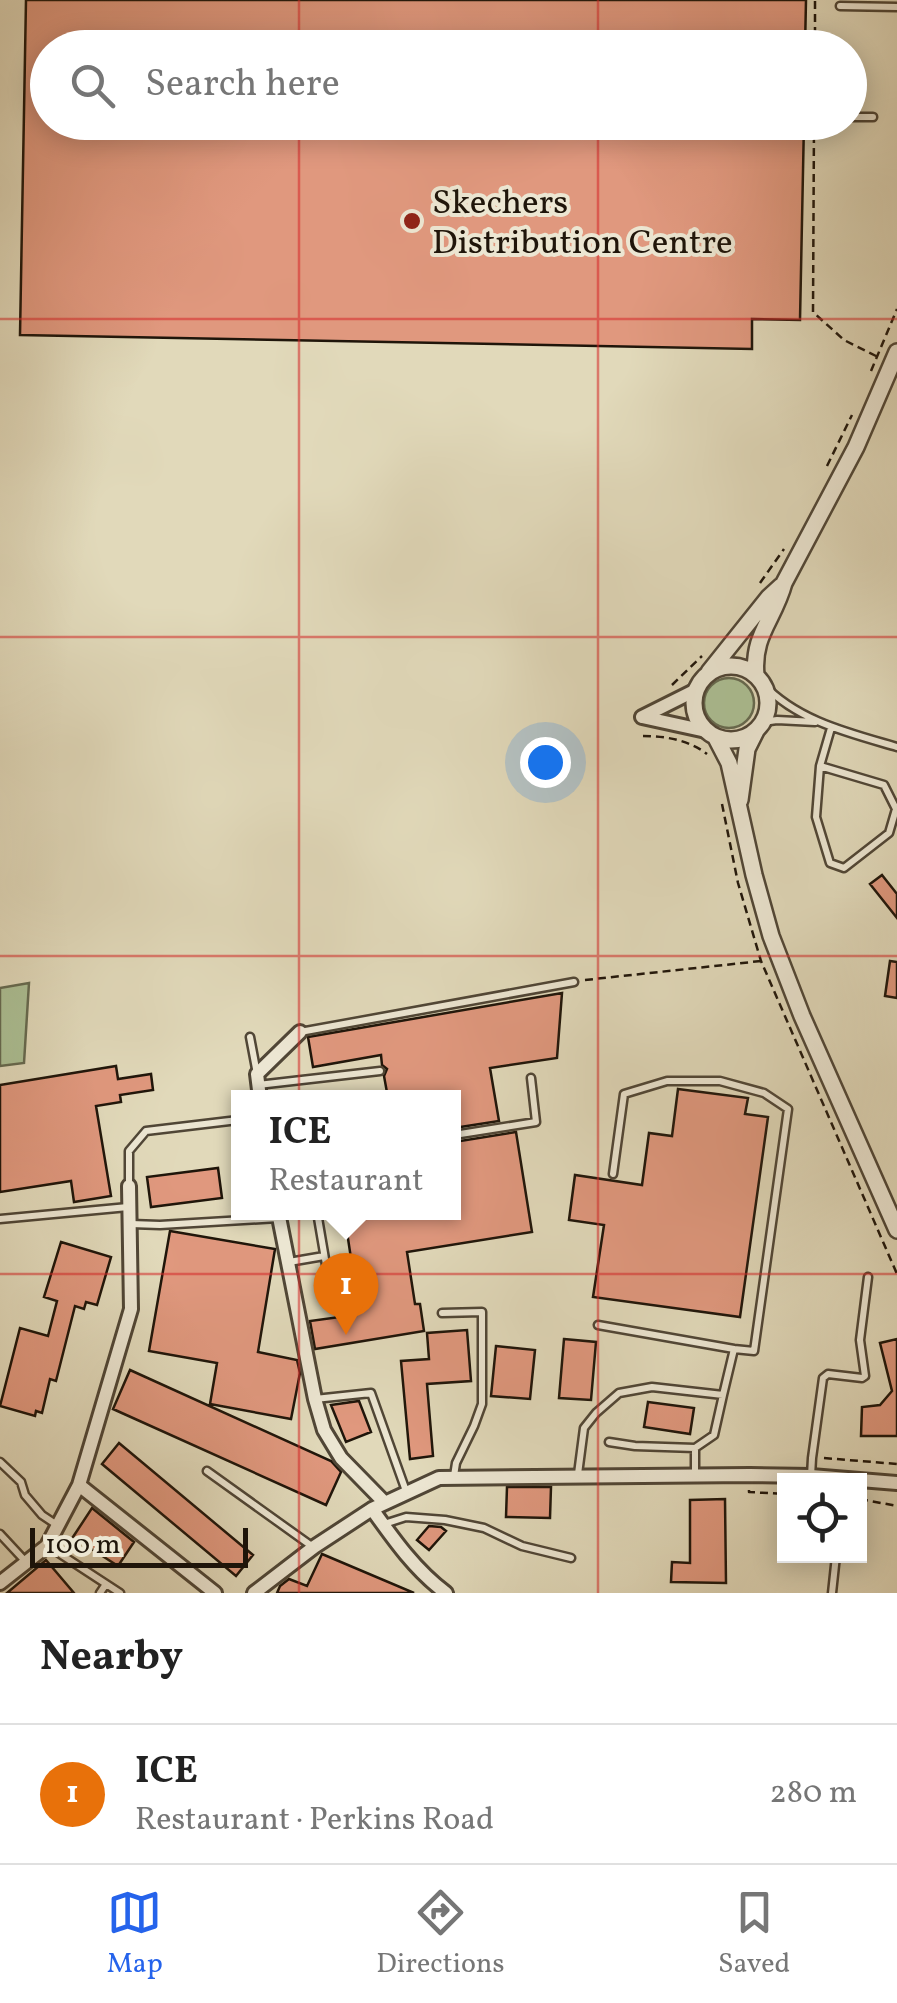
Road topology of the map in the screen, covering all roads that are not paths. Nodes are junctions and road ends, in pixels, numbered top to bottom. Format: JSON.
{"nodes":[{"id":1,"x":840,"y":6,"type":"dead end"},
{"id":2,"x":897,"y":7,"type":"edge"},
{"id":3,"x":867,"y":117,"type":"edge"},
{"id":4,"x":873,"y":117,"type":"dead end"},
{"id":5,"x":897,"y":352,"type":"edge"},
{"id":6,"x":784,"y":584,"type":"junction"},
{"id":7,"x":706,"y":676,"type":"junction"},
{"id":8,"x":759,"y":679,"type":"junction"},
{"id":9,"x":696,"y":690,"type":"junction"},
{"id":10,"x":816,"y":722,"type":"junction"},
{"id":11,"x":759,"y":727,"type":"junction"},
{"id":12,"x":831,"y":728,"type":"junction"},
{"id":13,"x":711,"y":734,"type":"junction"},
{"id":14,"x":897,"y":747,"type":"edge"},
{"id":15,"x":820,"y":766,"type":"junction"},
{"id":16,"x":740,"y":804,"type":"junction"},
{"id":17,"x":574,"y":982,"type":"road end"},
{"id":18,"x":300,"y":1032,"type":"joint"},
{"id":19,"x":250,"y":1037,"type":"dead end"},
{"id":20,"x":380,"y":1071,"type":"dead end"},
{"id":21,"x":531,"y":1078,"type":"dead end"},
{"id":22,"x":258,"y":1086,"type":"edge"},
{"id":23,"x":231,"y":1121,"type":"edge"},
{"id":24,"x":461,"y":1134,"type":"edge"},
{"id":25,"x":613,"y":1174,"type":"dead end"},
{"id":26,"x":129,"y":1186,"type":"joint"},
{"id":27,"x":130,"y":1207,"type":"junction"},
{"id":28,"x":0,"y":1219,"type":"edge"},
{"id":29,"x":231,"y":1219,"type":"edge"},
{"id":30,"x":280,"y":1220,"type":"edge"},
{"id":31,"x":318,"y":1220,"type":"edge"},
{"id":32,"x":130,"y":1224,"type":"junction"},
{"id":33,"x":897,"y":1230,"type":"edge"},
{"id":34,"x":324,"y":1256,"type":"junction"},
{"id":35,"x":288,"y":1262,"type":"junction"},
{"id":36,"x":868,"y":1277,"type":"dead end"},
{"id":37,"x":332,"y":1300,"type":"dead end"},
{"id":38,"x":442,"y":1314,"type":"dead end"},
{"id":39,"x":598,"y":1325,"type":"dead end"},
{"id":40,"x":734,"y":1349,"type":"junction"},
{"id":41,"x":723,"y":1395,"type":"junction"},
{"id":42,"x":315,"y":1399,"type":"junction"},
{"id":43,"x":609,"y":1442,"type":"dead end"},
{"id":44,"x":696,"y":1448,"type":"junction"},
{"id":45,"x":0,"y":1462,"type":"edge"},
{"id":46,"x":207,"y":1472,"type":"dead end"},
{"id":47,"x":811,"y":1473,"type":"edge"},
{"id":48,"x":578,"y":1476,"type":"junction"},
{"id":49,"x":777,"y":1476,"type":"edge"},
{"id":50,"x":453,"y":1477,"type":"junction"},
{"id":51,"x":695,"y":1477,"type":"junction"},
{"id":52,"x":867,"y":1482,"type":"edge"},
{"id":53,"x":896,"y":1484,"type":"edge"},
{"id":54,"x":80,"y":1485,"type":"junction"},
{"id":55,"x":406,"y":1492,"type":"junction"},
{"id":56,"x":378,"y":1506,"type":"junction"},
{"id":57,"x":383,"y":1525,"type":"junction"},
{"id":58,"x":58,"y":1526,"type":"junction"},
{"id":59,"x":0,"y":1534,"type":"edge"},
{"id":60,"x":47,"y":1546,"type":"junction"},
{"id":61,"x":314,"y":1548,"type":"junction"},
{"id":62,"x":571,"y":1558,"type":"dead end"},
{"id":63,"x":27,"y":1562,"type":"junction"},
{"id":64,"x":835,"y":1563,"type":"edge"},
{"id":65,"x":0,"y":1583,"type":"edge"},
{"id":66,"x":106,"y":1584,"type":"junction"},
{"id":67,"x":100,"y":1593,"type":"edge"},
{"id":68,"x":120,"y":1593,"type":"edge"},
{"id":69,"x":216,"y":1593,"type":"edge"},
{"id":70,"x":254,"y":1593,"type":"edge"},
{"id":71,"x":446,"y":1593,"type":"edge"},
{"id":72,"x":832,"y":1593,"type":"edge"}],
"edges":[{"from":1,"to":2,"type":"lane"},
{"from":3,"to":4,"type":"lane"},
{"from":5,"to":6,"type":"street"},
{"from":6,"to":7,"type":"street"},
{"from":6,"to":8,"type":"street"},
{"from":7,"to":8,"type":"street"},
{"from":7,"to":9,"type":"street"},
{"from":8,"to":10,"type":"lane"},
{"from":8,"to":11,"type":"street"},
{"from":9,"to":13,"type":"street"},
{"from":9,"to":13,"type":"street"},
{"from":10,"to":11,"type":"lane"},
{"from":10,"to":12,"type":"lane"},
{"from":11,"to":13,"type":"street"},
{"from":11,"to":16,"type":"street"},
{"from":12,"to":14,"type":"lane"},
{"from":12,"to":15,"type":"lane"},
{"from":13,"to":16,"type":"street"},
{"from":15,"to":15,"type":"lane"},
{"from":16,"to":33,"type":"street"},
{"from":17,"to":18,"type":"lane"},
{"from":18,"to":22,"type":"street"},
{"from":19,"to":22,"type":"lane"},
{"from":20,"to":22,"type":"lane"},
{"from":21,"to":24,"type":"lane"},
{"from":23,"to":26,"type":"lane"},
{"from":25,"to":40,"type":"lane"},
{"from":26,"to":27,"type":"street"},
{"from":27,"to":28,"type":"lane"},
{"from":27,"to":32,"type":"street"},
{"from":29,"to":32,"type":"lane"},
{"from":30,"to":35,"type":"street"},
{"from":31,"to":34,"type":"lane"},
{"from":32,"to":54,"type":"street"},
{"from":34,"to":35,"type":"lane"},
{"from":34,"to":37,"type":"lane"},
{"from":35,"to":42,"type":"street"},
{"from":36,"to":47,"type":"lane"},
{"from":38,"to":50,"type":"lane"},
{"from":39,"to":40,"type":"lane"},
{"from":40,"to":41,"type":"lane"},
{"from":41,"to":44,"type":"lane"},
{"from":41,"to":48,"type":"lane"},
{"from":42,"to":55,"type":"lane"},
{"from":42,"to":56,"type":"street"},
{"from":43,"to":44,"type":"lane"},
{"from":44,"to":51,"type":"lane"},
{"from":45,"to":58,"type":"lane"},
{"from":46,"to":61,"type":"lane"},
{"from":48,"to":50,"type":"street"},
{"from":48,"to":51,"type":"street"},
{"from":49,"to":51,"type":"street"},
{"from":50,"to":55,"type":"street"},
{"from":52,"to":53,"type":"street"},
{"from":54,"to":58,"type":"street"},
{"from":54,"to":69,"type":"street"},
{"from":55,"to":56,"type":"street"},
{"from":56,"to":57,"type":"street"},
{"from":56,"to":61,"type":"street"},
{"from":57,"to":62,"type":"lane"},
{"from":57,"to":71,"type":"street"},
{"from":58,"to":60,"type":"street"},
{"from":59,"to":63,"type":"lane"},
{"from":60,"to":63,"type":"street"},
{"from":60,"to":66,"type":"lane"},
{"from":61,"to":70,"type":"street"},
{"from":63,"to":65,"type":"street"},
{"from":64,"to":72,"type":"lane"},
{"from":66,"to":67,"type":"lane"},
{"from":66,"to":68,"type":"lane"}]}
